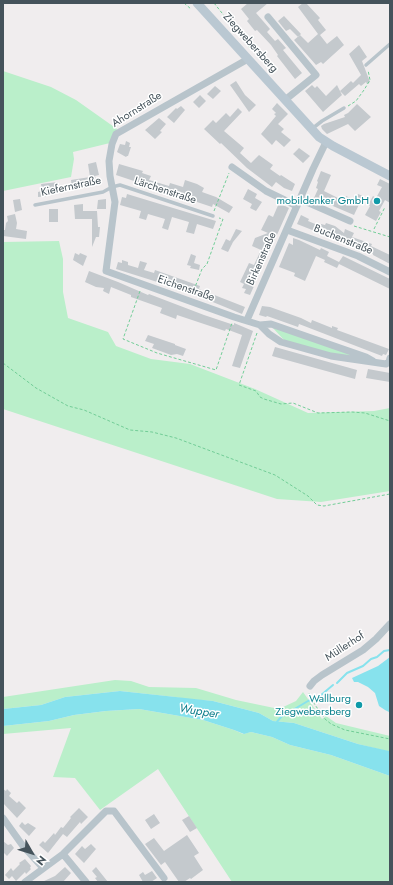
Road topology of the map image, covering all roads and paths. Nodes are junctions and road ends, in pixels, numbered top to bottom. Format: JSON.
{"nodes":[{"id":1,"x":197,"y":3,"type":"edge"},
{"id":2,"x":206,"y":3,"type":"edge"},
{"id":3,"x":214,"y":3,"type":"edge"},
{"id":4,"x":268,"y":17,"type":"dead end"},
{"id":5,"x":220,"y":28,"type":"junction"},
{"id":6,"x":390,"y":44,"type":"edge"},
{"id":7,"x":250,"y":49,"type":"dead end"},
{"id":8,"x":248,"y":59,"type":"junction"},
{"id":9,"x":366,"y":65,"type":"joint"},
{"id":10,"x":285,"y":100,"type":"junction"},
{"id":11,"x":344,"y":108,"type":"joint"},
{"id":12,"x":312,"y":129,"type":"junction"},
{"id":13,"x":326,"y":142,"type":"junction"},
{"id":14,"x":232,"y":167,"type":"joint"},
{"id":15,"x":390,"y":176,"type":"edge"},
{"id":16,"x":112,"y":187,"type":"junction"},
{"id":17,"x":298,"y":203,"type":"junction"},
{"id":18,"x":35,"y":205,"type":"dead end"},
{"id":19,"x":385,"y":208,"type":"dead end"},
{"id":20,"x":213,"y":216,"type":"junction"},
{"id":21,"x":350,"y":221,"type":"joint"},
{"id":22,"x":374,"y":229,"type":"dead end"},
{"id":23,"x":287,"y":230,"type":"junction"},
{"id":24,"x":390,"y":237,"type":"edge"},
{"id":25,"x":106,"y":272,"type":"joint"},
{"id":26,"x":390,"y":272,"type":"edge"},
{"id":27,"x":142,"y":285,"type":"junction"},
{"id":28,"x":190,"y":302,"type":"junction"},
{"id":29,"x":234,"y":317,"type":"junction"},
{"id":30,"x":247,"y":320,"type":"junction"},
{"id":31,"x":260,"y":325,"type":"junction"},
{"id":32,"x":389,"y":360,"type":"edge"},
{"id":33,"x":3,"y":363,"type":"edge"},
{"id":34,"x":378,"y":364,"type":"junction"},
{"id":35,"x":390,"y":421,"type":"edge"},
{"id":36,"x":390,"y":494,"type":"edge"},
{"id":37,"x":390,"y":624,"type":"edge"},
{"id":38,"x":310,"y":686,"type":"dead end"},
{"id":39,"x":310,"y":697,"type":"dead end"},
{"id":40,"x":390,"y":739,"type":"edge"},
{"id":41,"x":3,"y":818,"type":"edge"},
{"id":42,"x":63,"y":854,"type":"junction"},
{"id":43,"x":43,"y":868,"type":"junction"},
{"id":44,"x":164,"y":878,"type":"dead end"},
{"id":45,"x":25,"y":882,"type":"edge"},
{"id":46,"x":86,"y":882,"type":"edge"}],
"edges":[{"from":1,"to":5,"type":"main road","name":"Ziegwebersberg"},
{"from":2,"to":5,"type":"main road"},
{"from":3,"to":7,"type":"path"},
{"from":4,"to":10,"type":"street"},
{"from":5,"to":8,"type":"main road","name":"Ziegwebersberg"},
{"from":6,"to":9,"type":"lane"},
{"from":8,"to":10,"type":"main road","name":"Ziegwebersberg"},
{"from":8,"to":16,"type":"street","name":"Ahornstraße"},
{"from":9,"to":11,"type":"path"},
{"from":10,"to":12,"type":"main road","name":"Ziegwebersberg"},
{"from":11,"to":12,"type":"lane"},
{"from":12,"to":13,"type":"main road","name":"Ziegwebersberg"},
{"from":13,"to":15,"type":"main road","name":"Ziegwebersberg"},
{"from":13,"to":17,"type":"street","name":"Birkenstraße"},
{"from":14,"to":17,"type":"street"},
{"from":14,"to":20,"type":"path"},
{"from":16,"to":18,"type":"lane","name":"Kiefernstraße"},
{"from":16,"to":20,"type":"lane","name":"Lärchenstraße"},
{"from":16,"to":25,"type":"street","name":"Ahornstraße"},
{"from":17,"to":21,"type":"street"},
{"from":17,"to":23,"type":"street","name":"Birkenstraße"},
{"from":19,"to":22,"type":"path"},
{"from":20,"to":28,"type":"path"},
{"from":21,"to":24,"type":"path"},
{"from":23,"to":26,"type":"street","name":"Buchenstraße"},
{"from":23,"to":30,"type":"street","name":"Birkenstraße"},
{"from":25,"to":27,"type":"street","name":"Eichenstraße"},
{"from":27,"to":28,"type":"street","name":"Eichenstraße"},
{"from":27,"to":29,"type":"path"},
{"from":28,"to":29,"type":"street","name":"Eichenstraße"},
{"from":29,"to":30,"type":"street","name":"Eichenstraße"},
{"from":30,"to":31,"type":"street","name":"Eichenstraße"},
{"from":31,"to":34,"type":"street","name":"Eichenstraße"},
{"from":31,"to":34,"type":"street","name":"Eichenstraße"},
{"from":31,"to":35,"type":"path"},
{"from":32,"to":34,"type":"street","name":"Eichenstraße"},
{"from":33,"to":36,"type":"path"},
{"from":37,"to":38,"type":"street","name":"Müllerhof"},
{"from":39,"to":40,"type":"path"},
{"from":41,"to":43,"type":"street"},
{"from":42,"to":43,"type":"street"},
{"from":42,"to":44,"type":"street"},
{"from":42,"to":46,"type":"street"},
{"from":43,"to":45,"type":"street"}]}
